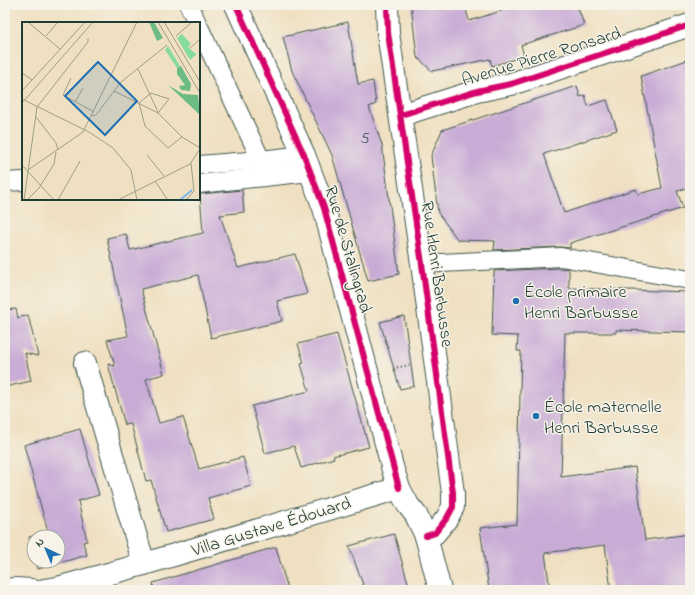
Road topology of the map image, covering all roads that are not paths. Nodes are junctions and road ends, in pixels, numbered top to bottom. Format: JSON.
{"nodes":[{"id":1,"x":189,"y":5,"type":"edge"},
{"id":2,"x":236,"y":5,"type":"edge"},
{"id":3,"x":387,"y":5,"type":"edge"},
{"id":4,"x":197,"y":22,"type":"edge"},
{"id":5,"x":690,"y":24,"type":"edge"},
{"id":6,"x":200,"y":29,"type":"edge"},
{"id":7,"x":401,"y":115,"type":"junction"},
{"id":8,"x":261,"y":160,"type":"junction"},
{"id":9,"x":307,"y":163,"type":"junction"},
{"id":10,"x":200,"y":165,"type":"edge"},
{"id":11,"x":22,"y":181,"type":"edge"},
{"id":12,"x":5,"y":182,"type":"edge"},
{"id":13,"x":200,"y":184,"type":"edge"},
{"id":14,"x":422,"y":264,"type":"junction"},
{"id":15,"x":690,"y":280,"type":"edge"},
{"id":16,"x":85,"y":363,"type":"dead end"},
{"id":17,"x":399,"y":488,"type":"junction"},
{"id":18,"x":426,"y":536,"type":"junction"},
{"id":19,"x":144,"y":564,"type":"junction"},
{"id":20,"x":5,"y":590,"type":"edge"},
{"id":21,"x":32,"y":590,"type":"edge"},
{"id":22,"x":44,"y":590,"type":"edge"},
{"id":23,"x":440,"y":590,"type":"edge"}],
"edges":[{"from":1,"to":4,"type":"lane"},
{"from":2,"to":9,"type":"street","name":"Rue de Stalingrad"},
{"from":3,"to":7,"type":"street","name":"Rue Henri Barbusse"},
{"from":5,"to":7,"type":"street","name":"Avenue Pierre Ronsard"},
{"from":6,"to":8,"type":"lane"},
{"from":7,"to":14,"type":"street","name":"Rue Henri Barbusse"},
{"from":8,"to":9,"type":"lane"},
{"from":8,"to":10,"type":"lane"},
{"from":9,"to":13,"type":"lane"},
{"from":9,"to":17,"type":"street","name":"Rue de Stalingrad"},
{"from":11,"to":12,"type":"lane"},
{"from":14,"to":15,"type":"lane"},
{"from":14,"to":18,"type":"street","name":"Rue Henri Barbusse"},
{"from":16,"to":19,"type":"street"},
{"from":17,"to":18,"type":"street","name":"Rue de Stalingrad"},
{"from":17,"to":19,"type":"street","name":"Villa Gustave Édouard"},
{"from":18,"to":23,"type":"street","name":"Rue de Stalingrad"},
{"from":19,"to":22,"type":"street","name":"Villa Gustave Édouard"},
{"from":20,"to":21,"type":"street"}]}
